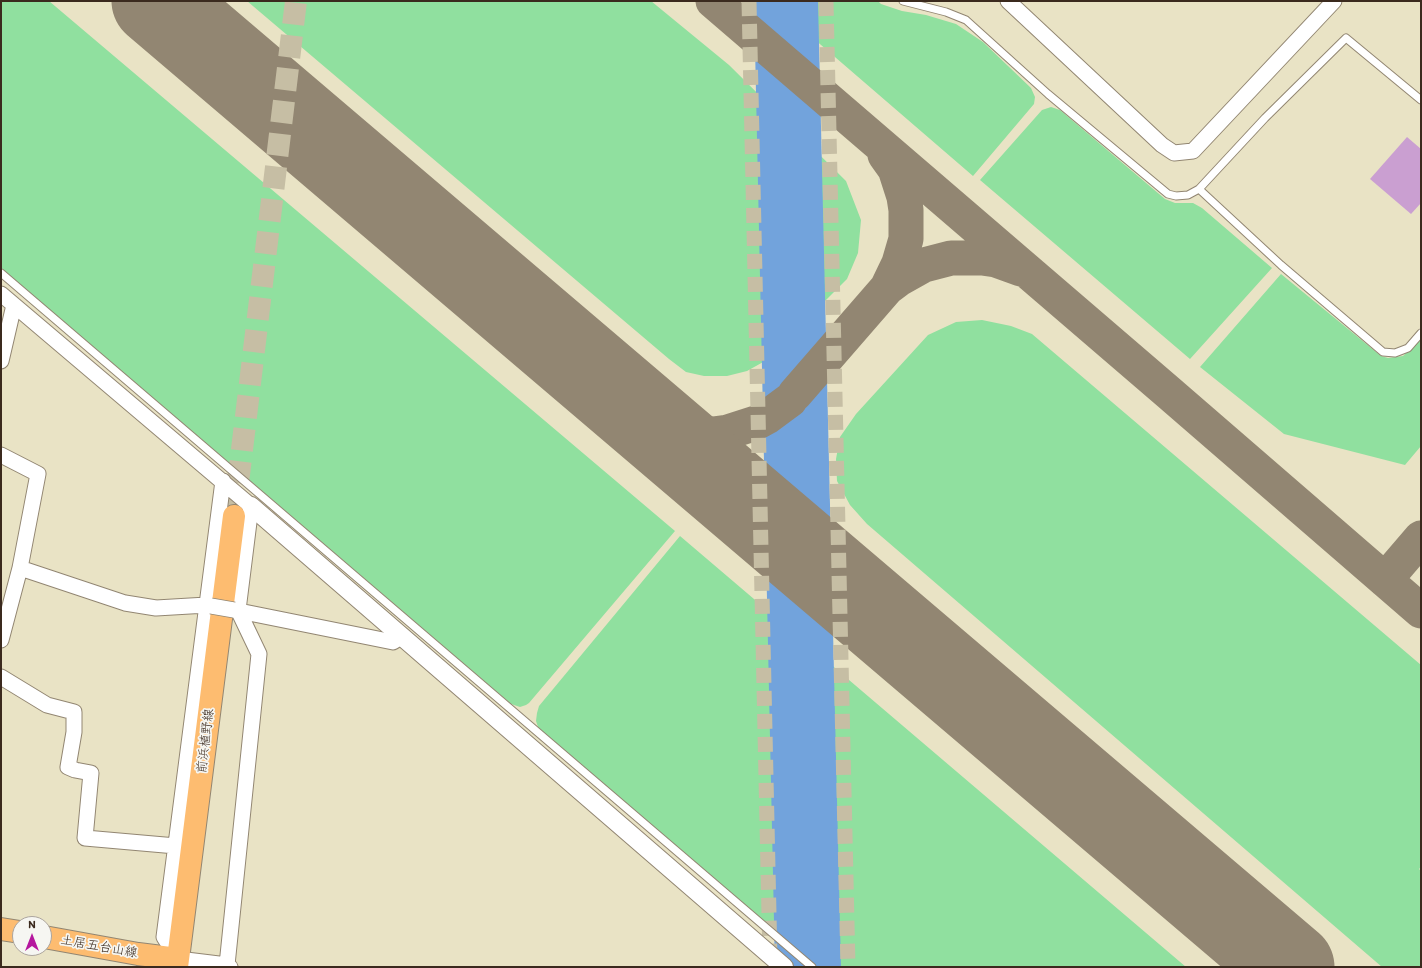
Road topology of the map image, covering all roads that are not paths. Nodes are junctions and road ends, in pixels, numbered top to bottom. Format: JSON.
{"nodes":[{"id":1,"x":903,"y":1,"type":"edge"},
{"id":2,"x":1008,"y":1,"type":"edge"},
{"id":3,"x":1325,"y":4,"type":"edge"},
{"id":4,"x":1421,"y":100,"type":"edge"},
{"id":5,"x":1199,"y":189,"type":"junction"},
{"id":6,"x":1,"y":273,"type":"edge"},
{"id":7,"x":1,"y":294,"type":"edge"},
{"id":8,"x":14,"y":304,"type":"junction"},
{"id":9,"x":1421,"y":333,"type":"edge"},
{"id":10,"x":1,"y":361,"type":"edge"},
{"id":11,"x":1,"y":455,"type":"edge"},
{"id":12,"x":223,"y":481,"type":"junction"},
{"id":13,"x":243,"y":511,"type":"junction"},
{"id":14,"x":20,"y":568,"type":"junction"},
{"id":15,"x":209,"y":605,"type":"junction"},
{"id":16,"x":236,"y":610,"type":"junction"},
{"id":17,"x":401,"y":637,"type":"junction"},
{"id":18,"x":1,"y":640,"type":"edge"},
{"id":19,"x":1,"y":677,"type":"edge"},
{"id":20,"x":176,"y":846,"type":"junction"},
{"id":21,"x":1,"y":929,"type":"edge"},
{"id":22,"x":12,"y":931,"type":"edge"},
{"id":23,"x":52,"y":938,"type":"edge"},
{"id":24,"x":178,"y":963,"type":"edge"},
{"id":25,"x":775,"y":965,"type":"edge"},
{"id":26,"x":228,"y":966,"type":"edge"},
{"id":27,"x":812,"y":967,"type":"edge"}],
"edges":[{"from":1,"to":5,"type":"lane"},
{"from":2,"to":3,"type":"street"},
{"from":4,"to":5,"type":"lane"},
{"from":5,"to":9,"type":"lane"},
{"from":6,"to":27,"type":"lane"},
{"from":7,"to":8,"type":"street"},
{"from":8,"to":10,"type":"street"},
{"from":8,"to":12,"type":"street"},
{"from":11,"to":14,"type":"street"},
{"from":12,"to":13,"type":"street"},
{"from":12,"to":15,"type":"street"},
{"from":13,"to":16,"type":"street"},
{"from":13,"to":17,"type":"street"},
{"from":13,"to":24,"type":"main road","name":"前浜植野線"},
{"from":14,"to":15,"type":"street"},
{"from":14,"to":18,"type":"street"},
{"from":15,"to":16,"type":"street","bridge":true},
{"from":15,"to":20,"type":"street"},
{"from":16,"to":17,"type":"street"},
{"from":16,"to":26,"type":"street"},
{"from":17,"to":25,"type":"street"},
{"from":19,"to":20,"type":"street"},
{"from":20,"to":24,"type":"street"},
{"from":21,"to":22,"type":"main road"},
{"from":23,"to":24,"type":"main road","name":"土居五台山線"},
{"from":24,"to":26,"type":"street"}]}
